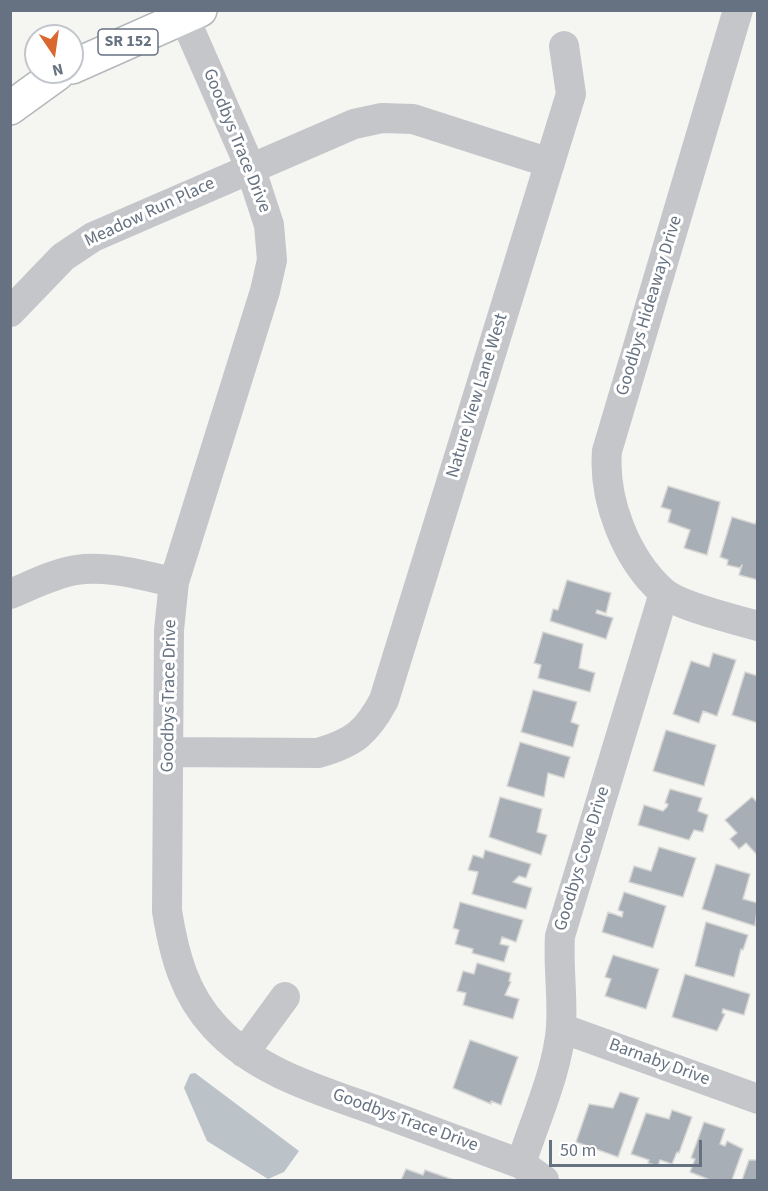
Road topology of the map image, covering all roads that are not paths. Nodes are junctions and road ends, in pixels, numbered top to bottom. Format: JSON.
{"nodes":[{"id":1,"x":738,"y":10,"type":"edge"},
{"id":2,"x":188,"y":13,"type":"edge"},
{"id":3,"x":564,"y":46,"type":"dead end"},
{"id":4,"x":84,"y":62,"type":"edge"},
{"id":5,"x":45,"y":84,"type":"edge"},
{"id":6,"x":10,"y":108,"type":"edge"},
{"id":7,"x":550,"y":163,"type":"junction"},
{"id":8,"x":250,"y":167,"type":"junction"},
{"id":9,"x":10,"y":312,"type":"edge"},
{"id":10,"x":174,"y":582,"type":"junction"},
{"id":11,"x":664,"y":593,"type":"junction"},
{"id":12,"x":10,"y":594,"type":"edge"},
{"id":13,"x":758,"y":626,"type":"edge"},
{"id":14,"x":168,"y":752,"type":"junction"},
{"id":15,"x":285,"y":997,"type":"dead end"},
{"id":16,"x":561,"y":1028,"type":"junction"},
{"id":17,"x":244,"y":1053,"type":"junction"},
{"id":18,"x":758,"y":1099,"type":"edge"},
{"id":19,"x":533,"y":1172,"type":"edge"}],
"edges":[{"from":1,"to":11,"type":"street","name":"Goodbys Hideaway Drive"},
{"from":2,"to":4,"type":"main road","number":"SR 152"},
{"from":2,"to":8,"type":"street","name":"Goodbys Trace Drive"},
{"from":3,"to":7,"type":"street","name":"Nature View Lane West"},
{"from":5,"to":6,"type":"main road","number":"SR 152"},
{"from":7,"to":8,"type":"street","name":"Meadow Run Place"},
{"from":7,"to":14,"type":"street","name":"Nature View Lane West"},
{"from":8,"to":9,"type":"street","name":"Meadow Run Place"},
{"from":8,"to":10,"type":"street","name":"Goodbys Trace Drive"},
{"from":10,"to":12,"type":"street"},
{"from":10,"to":14,"type":"street","name":"Goodbys Trace Drive"},
{"from":11,"to":13,"type":"street"},
{"from":11,"to":16,"type":"street","name":"Goodbys Cove Drive"},
{"from":14,"to":17,"type":"street","name":"Goodbys Trace Drive"},
{"from":15,"to":17,"type":"street"},
{"from":16,"to":18,"type":"street","name":"Barnaby Drive"},
{"from":16,"to":19,"type":"street","name":"Goodbys Cove Drive"},
{"from":17,"to":19,"type":"street","name":"Goodbys Trace Drive"}]}
